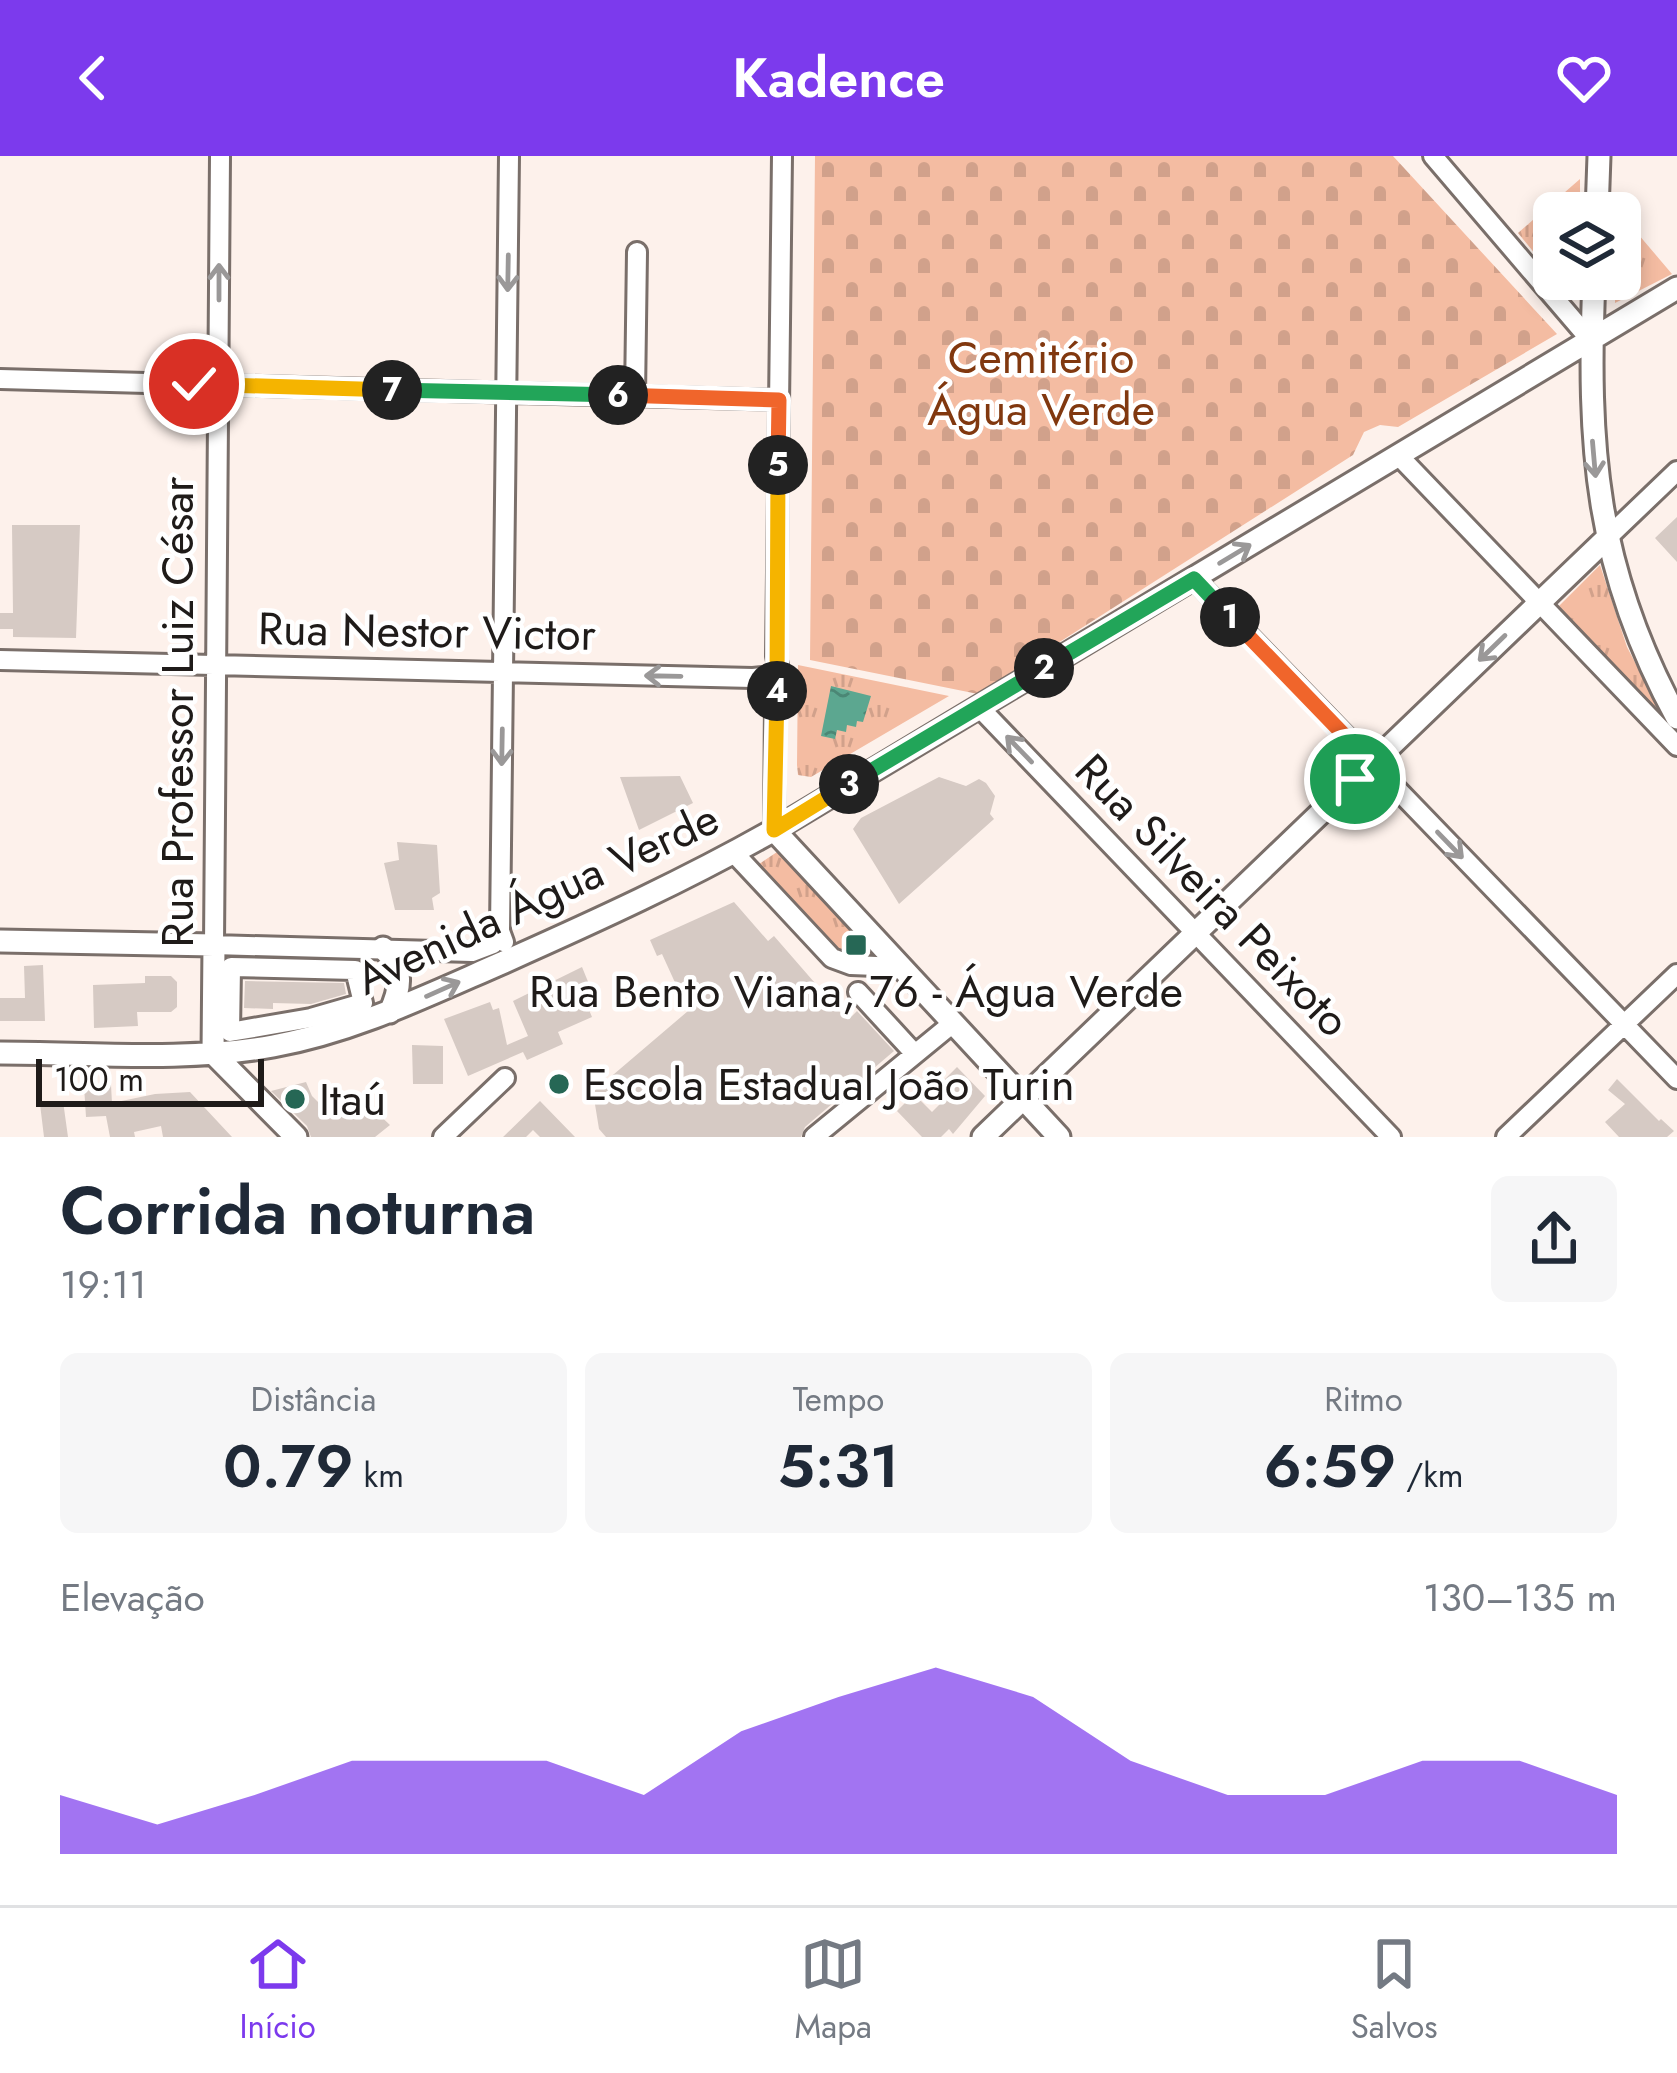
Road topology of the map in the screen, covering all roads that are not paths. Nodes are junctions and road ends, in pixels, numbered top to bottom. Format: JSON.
{"nodes":[{"id":1,"x":220,"y":156,"type":"edge"},
{"id":2,"x":509,"y":156,"type":"edge"},
{"id":3,"x":782,"y":156,"type":"edge"},
{"id":4,"x":1433,"y":156,"type":"edge"},
{"id":5,"x":1599,"y":156,"type":"edge"},
{"id":6,"x":1598,"y":192,"type":"edge"},
{"id":7,"x":637,"y":252,"type":"dead end"},
{"id":8,"x":1677,"y":288,"type":"edge"},
{"id":9,"x":1593,"y":300,"type":"edge"},
{"id":10,"x":1592,"y":342,"type":"junction"},
{"id":11,"x":0,"y":379,"type":"edge"},
{"id":12,"x":218,"y":385,"type":"junction"},
{"id":13,"x":506,"y":392,"type":"junction"},
{"id":14,"x":635,"y":396,"type":"junction"},
{"id":15,"x":779,"y":400,"type":"junction"},
{"id":16,"x":1399,"y":456,"type":"junction"},
{"id":17,"x":1677,"y":471,"type":"edge"},
{"id":18,"x":1606,"y":538,"type":"junction"},
{"id":19,"x":1194,"y":579,"type":"junction"},
{"id":20,"x":1539,"y":602,"type":"junction"},
{"id":21,"x":0,"y":660,"type":"edge"},
{"id":22,"x":216,"y":665,"type":"junction"},
{"id":23,"x":503,"y":672,"type":"junction"},
{"id":24,"x":780,"y":675,"type":"junction"},
{"id":25,"x":979,"y":707,"type":"junction"},
{"id":26,"x":1677,"y":718,"type":"edge"},
{"id":27,"x":1677,"y":746,"type":"edge"},
{"id":28,"x":1372,"y":764,"type":"junction"},
{"id":29,"x":774,"y":830,"type":"junction"},
{"id":30,"x":734,"y":853,"type":"junction"},
{"id":31,"x":500,"y":931,"type":"junction"},
{"id":32,"x":1195,"y":933,"type":"junction"},
{"id":33,"x":0,"y":941,"type":"edge"},
{"id":34,"x":214,"y":945,"type":"junction"},
{"id":35,"x":383,"y":948,"type":"junction"},
{"id":36,"x":518,"y":956,"type":"junction"},
{"id":37,"x":902,"y":967,"type":"junction"},
{"id":38,"x":1677,"y":974,"type":"edge"},
{"id":39,"x":858,"y":992,"type":"dead end"},
{"id":40,"x":363,"y":1003,"type":"joint"},
{"id":41,"x":390,"y":1012,"type":"junction"},
{"id":42,"x":953,"y":1023,"type":"junction"},
{"id":43,"x":1624,"y":1024,"type":"junction"},
{"id":44,"x":0,"y":1053,"type":"edge"},
{"id":45,"x":213,"y":1053,"type":"junction"},
{"id":46,"x":916,"y":1054,"type":"junction"},
{"id":47,"x":505,"y":1078,"type":"dead end"},
{"id":48,"x":1677,"y":1078,"type":"edge"},
{"id":49,"x":1023,"y":1099,"type":"junction"},
{"id":50,"x":296,"y":1137,"type":"edge"},
{"id":51,"x":443,"y":1137,"type":"edge"},
{"id":52,"x":814,"y":1137,"type":"edge"},
{"id":53,"x":983,"y":1137,"type":"edge"},
{"id":54,"x":1059,"y":1137,"type":"edge"},
{"id":55,"x":1391,"y":1137,"type":"edge"},
{"id":56,"x":1506,"y":1137,"type":"edge"}],
"edges":[{"from":12,"to":1,"type":"street","name":"Rua Professor Luiz César","one_way":true},
{"from":2,"to":13,"type":"street","one_way":true},
{"from":3,"to":15,"type":"street"},
{"from":4,"to":10,"type":"street"},
{"from":5,"to":6,"type":"main road"},
{"from":7,"to":14,"type":"street"},
{"from":8,"to":10,"type":"main road","name":"Avenida Água Verde"},
{"from":9,"to":10,"type":"main road"},
{"from":10,"to":16,"type":"main road","name":"Avenida Água Verde"},
{"from":10,"to":18,"type":"main road","one_way":true},
{"from":11,"to":12,"type":"street"},
{"from":12,"to":13,"type":"street"},
{"from":12,"to":22,"type":"street","name":"Rua Professor Luiz César"},
{"from":13,"to":14,"type":"street"},
{"from":13,"to":23,"type":"street"},
{"from":14,"to":15,"type":"street"},
{"from":15,"to":24,"type":"street"},
{"from":19,"to":16,"type":"main road","name":"Avenida Água Verde","one_way":true},
{"from":16,"to":20,"type":"street"},
{"from":17,"to":18,"type":"street"},
{"from":18,"to":20,"type":"main road"},
{"from":18,"to":26,"type":"main road"},
{"from":19,"to":25,"type":"main road","name":"Avenida Água Verde"},
{"from":19,"to":28,"type":"street"},
{"from":20,"to":27,"type":"street"},
{"from":20,"to":28,"type":"main road","one_way":true},
{"from":21,"to":22,"type":"street","name":"Rua Nestor Victor"},
{"from":22,"to":23,"type":"street","name":"Rua Nestor Victor"},
{"from":22,"to":34,"type":"street","name":"Rua Professor Luiz César"},
{"from":24,"to":23,"type":"street","name":"Rua Nestor Victor","one_way":true},
{"from":23,"to":31,"type":"street","one_way":true},
{"from":24,"to":29,"type":"street"},
{"from":25,"to":29,"type":"main road","name":"Avenida Água Verde"},
{"from":32,"to":25,"type":"street","name":"Rua Silveira Peixoto","one_way":true},
{"from":28,"to":32,"type":"main road"},
{"from":28,"to":43,"type":"street","one_way":true},
{"from":29,"to":30,"type":"main road","name":"Avenida Água Verde"},
{"from":29,"to":37,"type":"main road"},
{"from":30,"to":36,"type":"main road","name":"Avenida Água Verde"},
{"from":30,"to":37,"type":"street"},
{"from":31,"to":35,"type":"street"},
{"from":31,"to":36,"type":"street"},
{"from":32,"to":49,"type":"main road"},
{"from":32,"to":55,"type":"street","name":"Rua Silveira Peixoto"},
{"from":33,"to":34,"type":"main road"},
{"from":34,"to":35,"type":"street"},
{"from":34,"to":45,"type":"main road","name":"Rua Professor Luiz César"},
{"from":35,"to":41,"type":"main road"},
{"from":41,"to":36,"type":"main road","name":"Avenida Água Verde","one_way":true},
{"from":37,"to":42,"type":"main road"},
{"from":38,"to":43,"type":"street"},
{"from":39,"to":46,"type":"street"},
{"from":40,"to":40,"type":"street"},
{"from":41,"to":45,"type":"main road","name":"Avenida Água Verde"},
{"from":42,"to":46,"type":"street"},
{"from":42,"to":49,"type":"main road"},
{"from":43,"to":48,"type":"street"},
{"from":43,"to":56,"type":"street"},
{"from":44,"to":45,"type":"main road","name":"Avenida Água Verde"},
{"from":45,"to":50,"type":"main road"},
{"from":46,"to":52,"type":"street"},
{"from":47,"to":51,"type":"street"},
{"from":49,"to":53,"type":"main road"},
{"from":49,"to":54,"type":"main road"}]}
